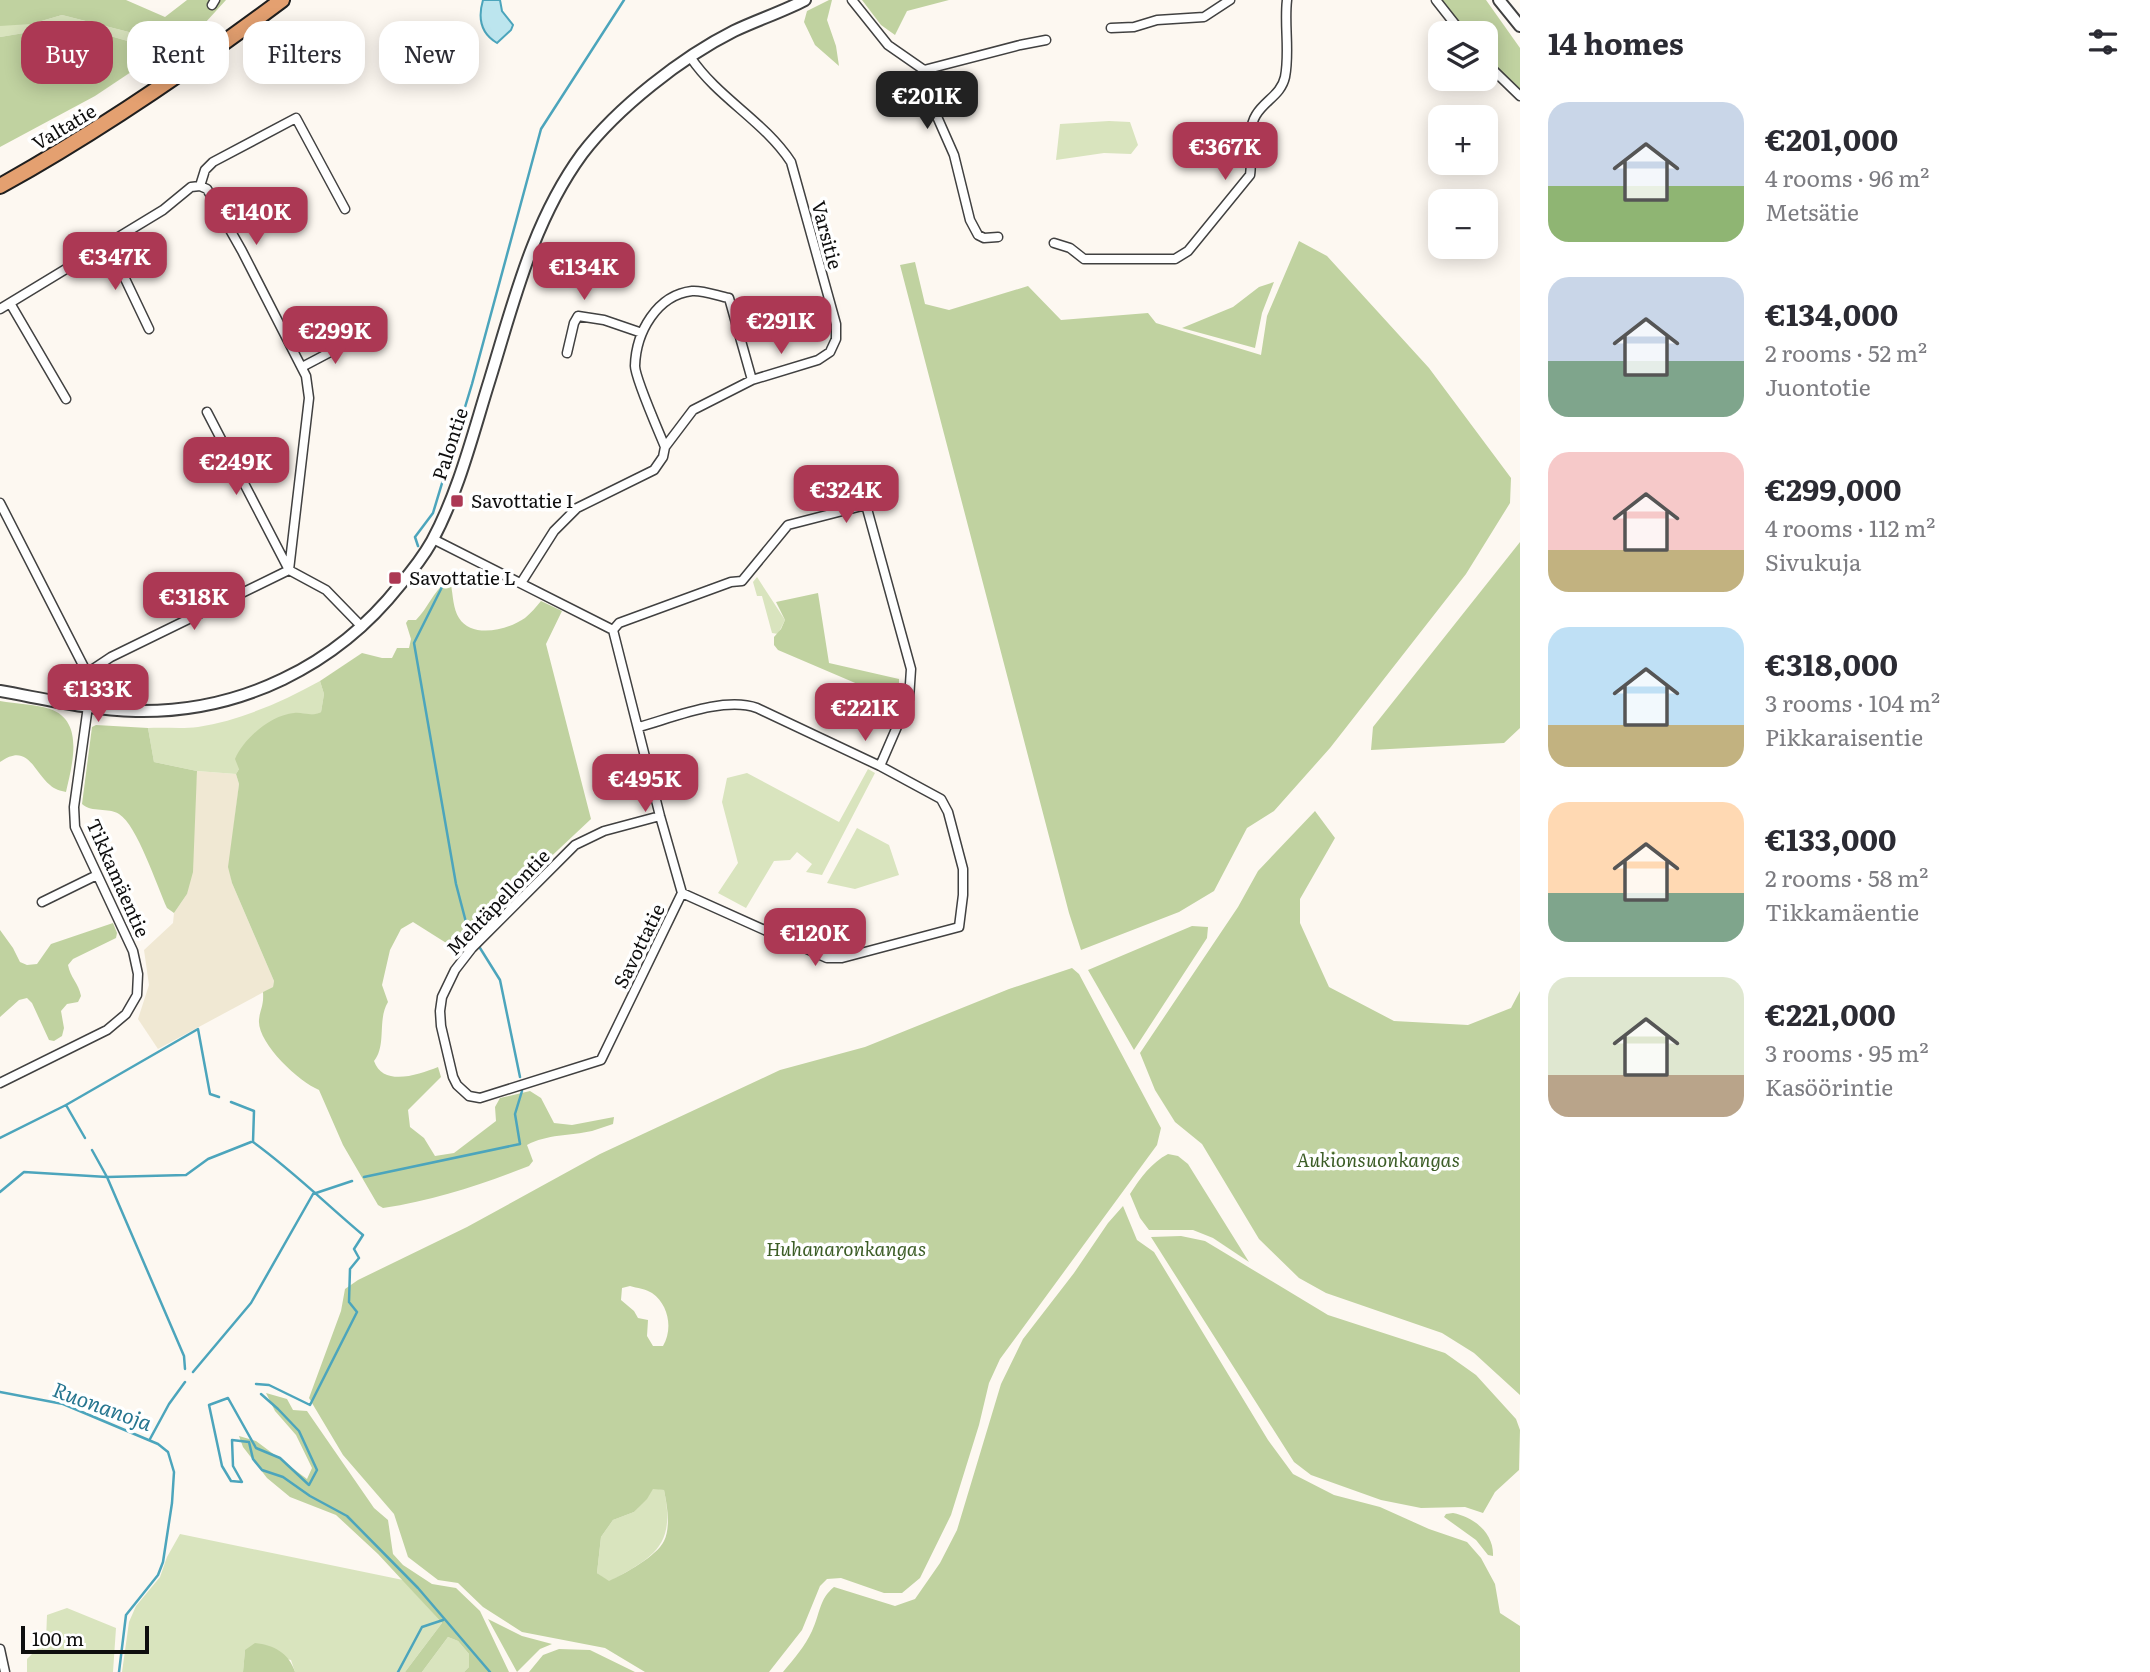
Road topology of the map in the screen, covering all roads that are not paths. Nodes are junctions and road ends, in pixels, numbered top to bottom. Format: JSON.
{"nodes":[{"id":1,"x":282,"y":0,"type":"edge"},
{"id":2,"x":805,"y":0,"type":"edge"},
{"id":3,"x":852,"y":0,"type":"edge"},
{"id":4,"x":1230,"y":0,"type":"edge"},
{"id":5,"x":1287,"y":0,"type":"edge"},
{"id":6,"x":1436,"y":0,"type":"edge"},
{"id":7,"x":1499,"y":0,"type":"edge"},
{"id":8,"x":1453,"y":21,"type":"edge"},
{"id":9,"x":1520,"y":26,"type":"edge"},
{"id":10,"x":1111,"y":28,"type":"dead end"},
{"id":11,"x":1046,"y":40,"type":"dead end"},
{"id":12,"x":691,"y":58,"type":"junction"},
{"id":13,"x":924,"y":71,"type":"junction"},
{"id":14,"x":1498,"y":75,"type":"edge"},
{"id":15,"x":1520,"y":96,"type":"edge"},
{"id":16,"x":0,"y":186,"type":"edge"},
{"id":17,"x":200,"y":186,"type":"junction"},
{"id":18,"x":345,"y":209,"type":"dead end"},
{"id":19,"x":999,"y":237,"type":"dead end"},
{"id":20,"x":108,"y":243,"type":"junction"},
{"id":21,"x":1054,"y":243,"type":"dead end"},
{"id":22,"x":10,"y":303,"type":"junction"},
{"id":23,"x":0,"y":309,"type":"edge"},
{"id":24,"x":149,"y":329,"type":"dead end"},
{"id":25,"x":642,"y":332,"type":"junction"},
{"id":26,"x":355,"y":339,"type":"dead end"},
{"id":27,"x":566,"y":353,"type":"dead end"},
{"id":28,"x":302,"y":367,"type":"junction"},
{"id":29,"x":752,"y":380,"type":"junction"},
{"id":30,"x":66,"y":399,"type":"dead end"},
{"id":31,"x":207,"y":412,"type":"dead end"},
{"id":32,"x":665,"y":447,"type":"junction"},
{"id":33,"x":0,"y":502,"type":"edge"},
{"id":34,"x":433,"y":539,"type":"junction"},
{"id":35,"x":289,"y":570,"type":"junction"},
{"id":36,"x":521,"y":583,"type":"junction"},
{"id":37,"x":362,"y":627,"type":"junction"},
{"id":38,"x":613,"y":630,"type":"junction"},
{"id":39,"x":88,"y":673,"type":"junction"},
{"id":40,"x":0,"y":691,"type":"edge"},
{"id":41,"x":88,"y":706,"type":"junction"},
{"id":42,"x":639,"y":727,"type":"junction"},
{"id":43,"x":880,"y":766,"type":"junction"},
{"id":44,"x":660,"y":816,"type":"junction"},
{"id":45,"x":97,"y":875,"type":"junction"},
{"id":46,"x":682,"y":893,"type":"junction"},
{"id":47,"x":43,"y":902,"type":"dead end"},
{"id":48,"x":0,"y":1083,"type":"edge"},
{"id":49,"x":480,"y":1098,"type":"joint"},
{"id":50,"x":0,"y":1649,"type":"edge"},
{"id":51,"x":5,"y":1672,"type":"edge"}],
"edges":[{"from":1,"to":16,"type":"highway","name":"Valtatie"},
{"from":2,"to":12,"type":"street","name":"Palontie"},
{"from":3,"to":13,"type":"street"},
{"from":4,"to":10,"type":"street"},
{"from":5,"to":21,"type":"street"},
{"from":6,"to":8,"type":"street"},
{"from":7,"to":9,"type":"street"},
{"from":11,"to":13,"type":"street"},
{"from":12,"to":29,"type":"street","name":"Varsitie"},
{"from":12,"to":34,"type":"street","name":"Palontie"},
{"from":13,"to":19,"type":"street"},
{"from":14,"to":15,"type":"street"},
{"from":17,"to":18,"type":"street"},
{"from":17,"to":20,"type":"street"},
{"from":17,"to":28,"type":"street"},
{"from":20,"to":22,"type":"street"},
{"from":20,"to":24,"type":"street"},
{"from":22,"to":23,"type":"street"},
{"from":22,"to":30,"type":"street"},
{"from":25,"to":27,"type":"street"},
{"from":25,"to":29,"type":"street"},
{"from":25,"to":32,"type":"street"},
{"from":26,"to":28,"type":"street"},
{"from":28,"to":35,"type":"street"},
{"from":29,"to":32,"type":"street","name":"Varsitie"},
{"from":31,"to":35,"type":"street"},
{"from":32,"to":36,"type":"street","name":"Varsitie"},
{"from":33,"to":39,"type":"street","name":"Tikkamäentie"},
{"from":34,"to":36,"type":"street"},
{"from":34,"to":37,"type":"street","name":"Palontie"},
{"from":35,"to":37,"type":"street"},
{"from":35,"to":39,"type":"street"},
{"from":36,"to":38,"type":"street"},
{"from":37,"to":41,"type":"street","name":"Palontie"},
{"from":38,"to":42,"type":"street","name":"Savottatie"},
{"from":38,"to":43,"type":"street"},
{"from":39,"to":41,"type":"street","name":"Tikkamäentie"},
{"from":40,"to":41,"type":"street","name":"Palontie"},
{"from":41,"to":45,"type":"street","name":"Tikkamäentie"},
{"from":42,"to":43,"type":"street"},
{"from":42,"to":44,"type":"street","name":"Savottatie"},
{"from":43,"to":46,"type":"street"},
{"from":44,"to":46,"type":"street","name":"Savottatie"},
{"from":44,"to":49,"type":"street","name":"Mehtäpellontie"},
{"from":45,"to":47,"type":"street"},
{"from":45,"to":48,"type":"street","name":"Tikkamäentie"},
{"from":46,"to":49,"type":"street","name":"Savottatie"},
{"from":50,"to":51,"type":"street"}]}
